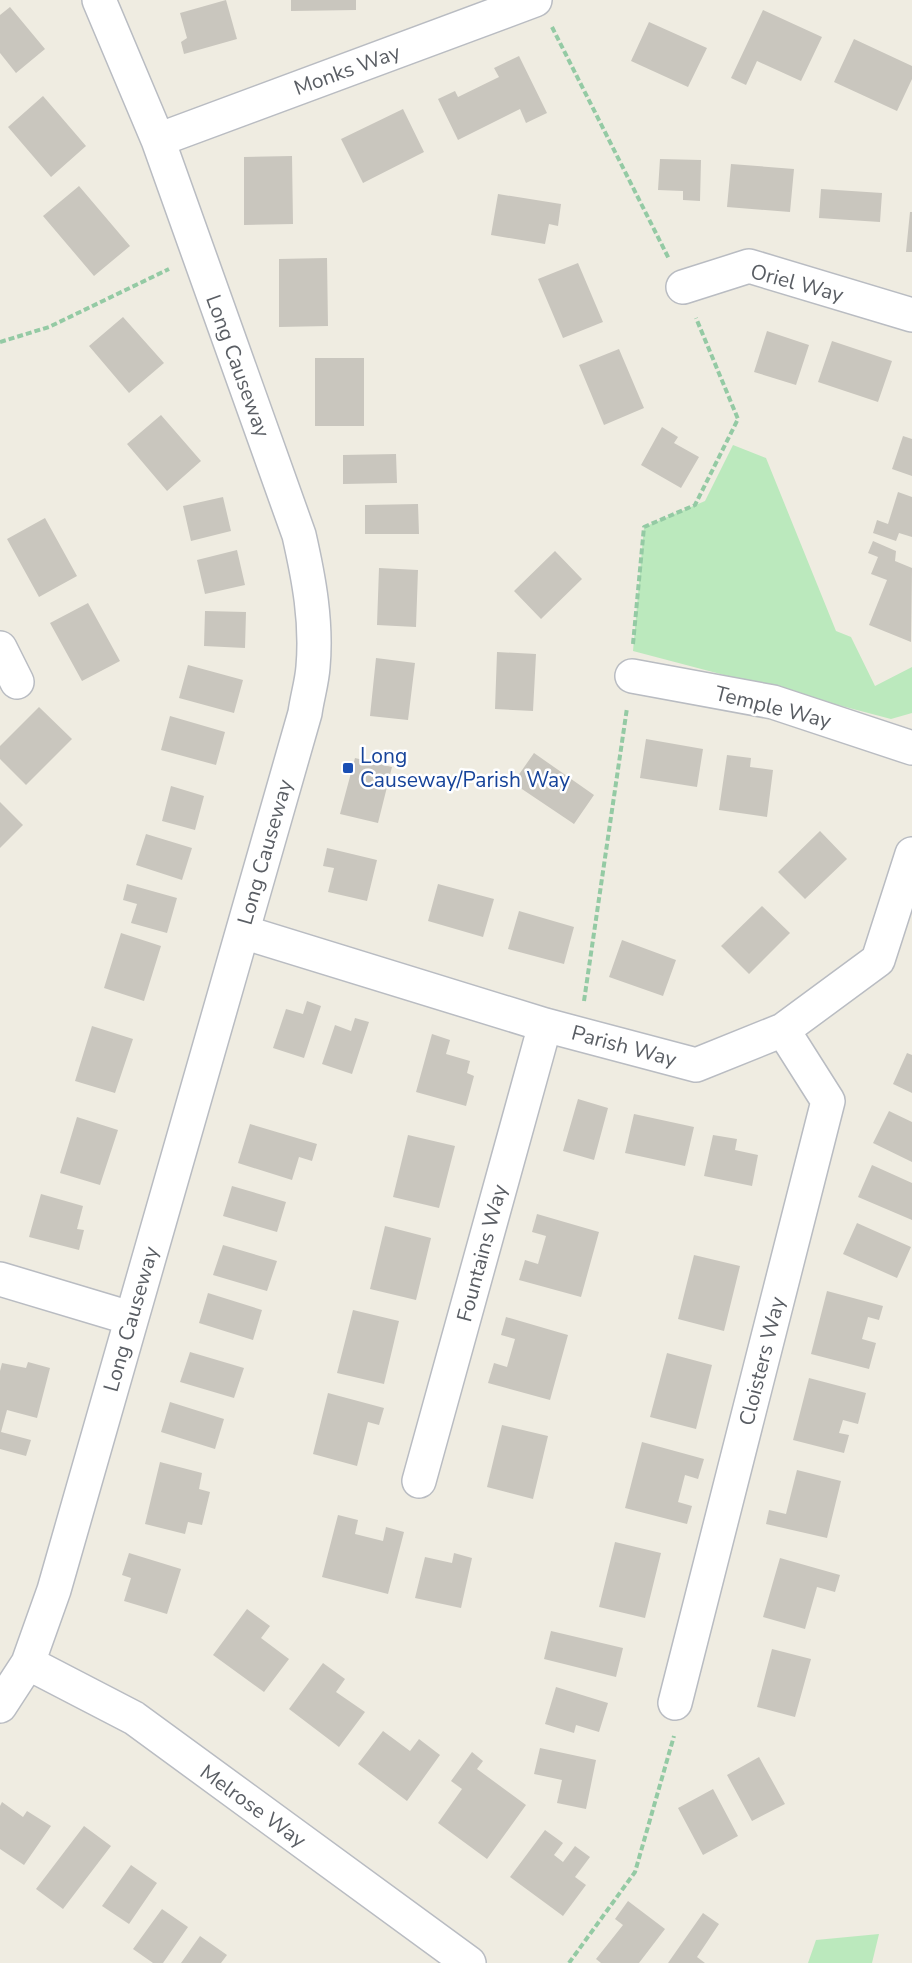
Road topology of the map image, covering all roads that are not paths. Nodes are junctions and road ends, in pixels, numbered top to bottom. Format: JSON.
{"nodes":[{"id":1,"x":99,"y":0,"type":"edge"},
{"id":2,"x":542,"y":11,"type":"edge"},
{"id":3,"x":158,"y":140,"type":"junction"},
{"id":4,"x":683,"y":287,"type":"road end"},
{"id":5,"x":912,"y":315,"type":"edge"},
{"id":6,"x":0,"y":648,"type":"edge"},
{"id":7,"x":632,"y":676,"type":"road end"},
{"id":8,"x":17,"y":682,"type":"dead end"},
{"id":9,"x":912,"y":748,"type":"edge"},
{"id":10,"x":912,"y":854,"type":"edge"},
{"id":11,"x":243,"y":932,"type":"junction"},
{"id":12,"x":545,"y":1024,"type":"junction"},
{"id":13,"x":783,"y":1030,"type":"junction"},
{"id":14,"x":0,"y":1279,"type":"edge"},
{"id":15,"x":130,"y":1318,"type":"junction"},
{"id":16,"x":419,"y":1481,"type":"dead end"},
{"id":17,"x":28,"y":1663,"type":"junction"},
{"id":18,"x":675,"y":1703,"type":"road end"},
{"id":19,"x":0,"y":1706,"type":"edge"},
{"id":20,"x":469,"y":1963,"type":"edge"}],
"edges":[{"from":1,"to":3,"type":"street","name":"Long Causeway"},
{"from":2,"to":3,"type":"street","name":"Monks Way"},
{"from":3,"to":11,"type":"street","name":"Long Causeway"},
{"from":4,"to":5,"type":"street","name":"Oriel Way"},
{"from":6,"to":8,"type":"street"},
{"from":7,"to":9,"type":"street","name":"Temple Way"},
{"from":10,"to":13,"type":"street","name":"Parish Way"},
{"from":11,"to":12,"type":"street","name":"Parish Way"},
{"from":11,"to":15,"type":"street","name":"Long Causeway"},
{"from":12,"to":13,"type":"street","name":"Parish Way"},
{"from":12,"to":16,"type":"street","name":"Fountains Way"},
{"from":13,"to":18,"type":"street","name":"Cloisters Way"},
{"from":14,"to":15,"type":"street"},
{"from":15,"to":17,"type":"street","name":"Long Causeway"},
{"from":17,"to":19,"type":"street","name":"Long Causeway"},
{"from":17,"to":20,"type":"street","name":"Melrose Way"}]}
